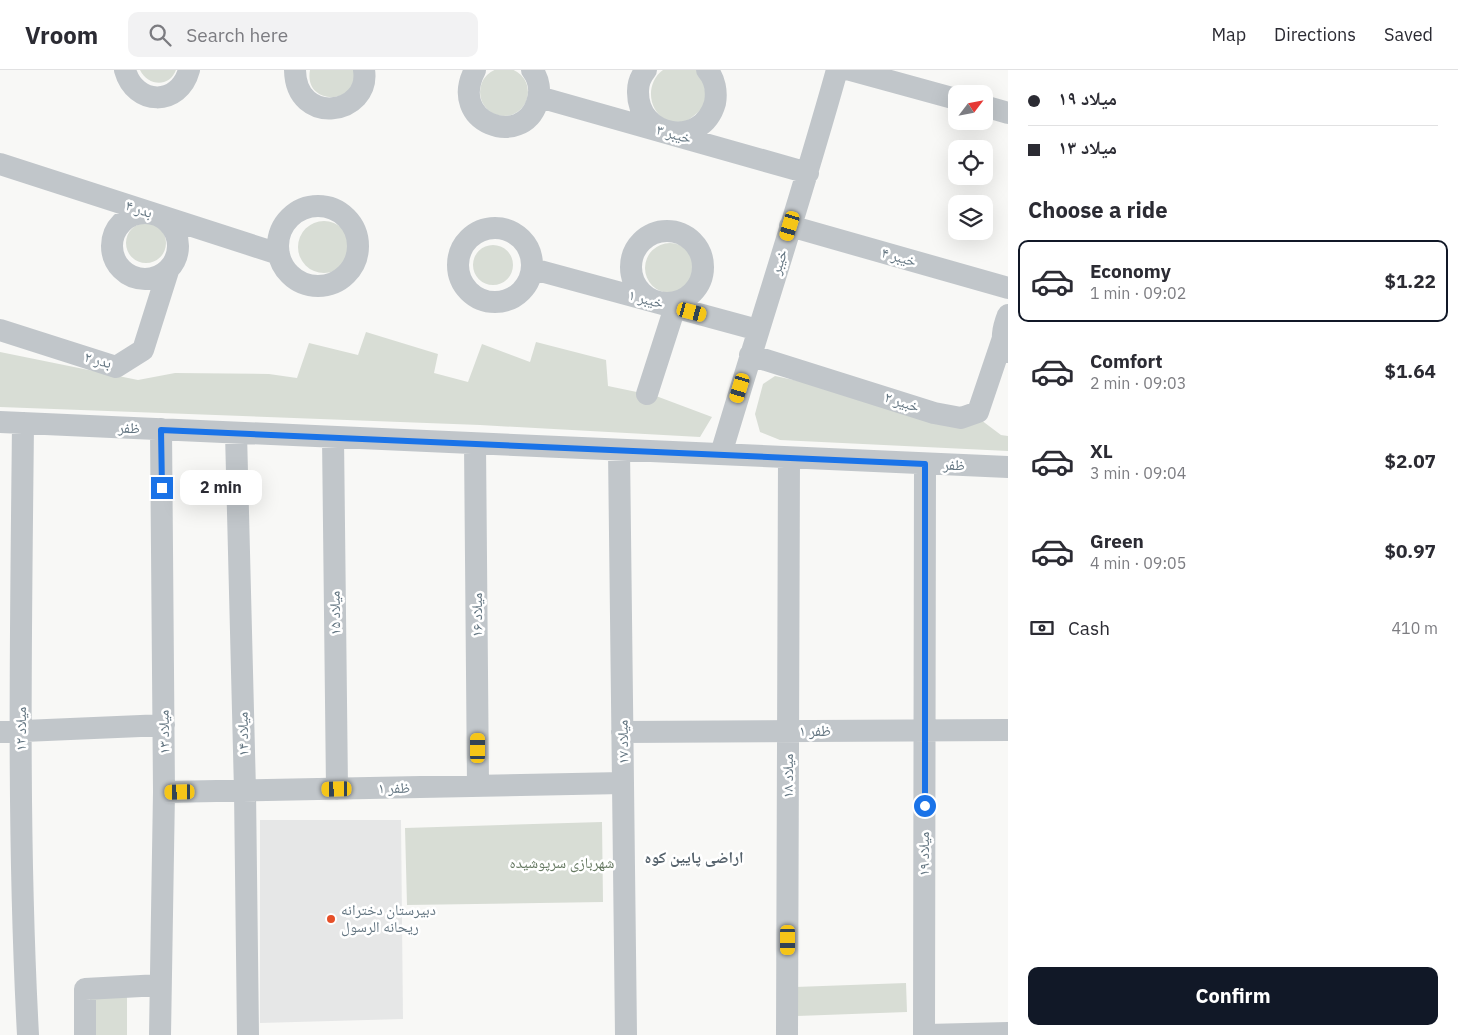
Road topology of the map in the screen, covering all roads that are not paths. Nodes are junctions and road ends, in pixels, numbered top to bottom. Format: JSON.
{"nodes":[{"id":1,"x":125,"y":70,"type":"edge"},
{"id":2,"x":189,"y":70,"type":"edge"},
{"id":3,"x":295,"y":70,"type":"edge"},
{"id":4,"x":364,"y":70,"type":"edge"},
{"id":5,"x":475,"y":70,"type":"edge"},
{"id":6,"x":532,"y":70,"type":"edge"},
{"id":7,"x":646,"y":70,"type":"edge"},
{"id":8,"x":707,"y":70,"type":"edge"},
{"id":9,"x":837,"y":70,"type":"edge"},
{"id":10,"x":850,"y":70,"type":"edge"},
{"id":11,"x":539,"y":97,"type":"junction"},
{"id":12,"x":948,"y":97,"type":"edge"},
{"id":13,"x":993,"y":109,"type":"edge"},
{"id":14,"x":1008,"y":113,"type":"edge"},
{"id":15,"x":668,"y":132,"type":"junction"},
{"id":16,"x":0,"y":164,"type":"edge"},
{"id":17,"x":808,"y":173,"type":"junction"},
{"id":18,"x":154,"y":213,"type":"junction"},
{"id":19,"x":790,"y":226,"type":"junction"},
{"id":20,"x":279,"y":254,"type":"dead end"},
{"id":21,"x":533,"y":268,"type":"dead end"},
{"id":22,"x":168,"y":271,"type":"junction"},
{"id":23,"x":1008,"y":288,"type":"edge"},
{"id":24,"x":665,"y":304,"type":"junction"},
{"id":25,"x":1008,"y":315,"type":"edge"},
{"id":26,"x":0,"y":330,"type":"edge"},
{"id":27,"x":758,"y":330,"type":"junction"},
{"id":28,"x":1005,"y":345,"type":"edge"},
{"id":29,"x":750,"y":355,"type":"junction"},
{"id":30,"x":647,"y":394,"type":"dead end"},
{"id":31,"x":0,"y":422,"type":"edge"},
{"id":32,"x":23,"y":423,"type":"junction"},
{"id":33,"x":161,"y":430,"type":"junction"},
{"id":34,"x":236,"y":433,"type":"junction"},
{"id":35,"x":333,"y":437,"type":"junction"},
{"id":36,"x":475,"y":444,"type":"junction"},
{"id":37,"x":619,"y":450,"type":"junction"},
{"id":38,"x":721,"y":454,"type":"junction"},
{"id":39,"x":790,"y":458,"type":"junction"},
{"id":40,"x":925,"y":464,"type":"junction"},
{"id":41,"x":1008,"y":467,"type":"edge"},
{"id":42,"x":164,"y":725,"type":"junction"},
{"id":43,"x":925,"y":730,"type":"junction"},
{"id":44,"x":1008,"y":730,"type":"edge"},
{"id":45,"x":10,"y":731,"type":"edge"},
{"id":46,"x":788,"y":731,"type":"junction"},
{"id":47,"x":622,"y":732,"type":"junction"},
{"id":48,"x":623,"y":783,"type":"junction"},
{"id":49,"x":478,"y":786,"type":"junction"},
{"id":50,"x":337,"y":789,"type":"junction"},
{"id":51,"x":245,"y":790,"type":"junction"},
{"id":52,"x":164,"y":792,"type":"junction"},
{"id":53,"x":160,"y":985,"type":"junction"},
{"id":54,"x":1008,"y":1033,"type":"edge"},
{"id":55,"x":28,"y":1035,"type":"edge"},
{"id":56,"x":85,"y":1035,"type":"edge"},
{"id":57,"x":160,"y":1035,"type":"edge"},
{"id":58,"x":248,"y":1035,"type":"edge"},
{"id":59,"x":626,"y":1035,"type":"edge"},
{"id":60,"x":787,"y":1035,"type":"edge"},
{"id":61,"x":926,"y":1035,"type":"edge"}],
"edges":[{"from":1,"to":2,"type":"street"},
{"from":3,"to":4,"type":"street"},
{"from":5,"to":11,"type":"street"},
{"from":6,"to":11,"type":"street"},
{"from":7,"to":15,"type":"street"},
{"from":8,"to":15,"type":"street"},
{"from":9,"to":17,"type":"street","name":"خیبر"},
{"from":10,"to":12,"type":"street"},
{"from":11,"to":15,"type":"street","name":"خیبر ۳"},
{"from":13,"to":14,"type":"street"},
{"from":15,"to":17,"type":"street","name":"خیبر ۳"},
{"from":16,"to":18,"type":"street","name":"بدر ۴"},
{"from":17,"to":19,"type":"street","name":"خیبر"},
{"from":18,"to":20,"type":"street","name":"بدر ۴"},
{"from":18,"to":22,"type":"street"},
{"from":18,"to":22,"type":"street"},
{"from":19,"to":23,"type":"street","name":"خیبر ۴"},
{"from":19,"to":27,"type":"street","name":"خیبر"},
{"from":21,"to":24,"type":"street","name":"خیبر ۱"},
{"from":22,"to":26,"type":"street","name":"بدر ۲"},
{"from":24,"to":27,"type":"street","name":"خیبر ۱"},
{"from":24,"to":30,"type":"street"},
{"from":25,"to":28,"type":"street"},
{"from":27,"to":29,"type":"street","name":"خیبر"},
{"from":28,"to":29,"type":"street","name":"خبیر ۲"},
{"from":29,"to":38,"type":"street","name":"خیبر"},
{"from":31,"to":32,"type":"street","name":"ظفر"},
{"from":32,"to":33,"type":"street","name":"ظفر"},
{"from":32,"to":45,"type":"street","name":"میلاد ۱۲"},
{"from":33,"to":34,"type":"street","name":"ظفر"},
{"from":33,"to":42,"type":"street","name":"میلاد ۱۳"},
{"from":34,"to":35,"type":"street","name":"ظفر"},
{"from":34,"to":51,"type":"street","name":"میلاد ۱۴"},
{"from":35,"to":36,"type":"street","name":"ظفر"},
{"from":35,"to":50,"type":"street","name":"میلاد ۱۵"},
{"from":36,"to":37,"type":"street","name":"ظفر"},
{"from":36,"to":49,"type":"street","name":"میلاد ۱۶"},
{"from":37,"to":38,"type":"street","name":"ظفر"},
{"from":37,"to":47,"type":"street","name":"میلاد ۱۷"},
{"from":38,"to":39,"type":"street","name":"ظفر"},
{"from":39,"to":40,"type":"street","name":"ظفر"},
{"from":39,"to":46,"type":"street","name":"میلاد ۱۸"},
{"from":40,"to":41,"type":"street","name":"ظفر"},
{"from":40,"to":43,"type":"street","name":"میلاد ۱۹"},
{"from":42,"to":45,"type":"street"},
{"from":42,"to":52,"type":"street","name":"میلاد ۱۳"},
{"from":43,"to":44,"type":"street","name":"ظفر ۱"},
{"from":43,"to":46,"type":"street","name":"ظفر ۱"},
{"from":43,"to":61,"type":"street","name":"میلاد ۱۹"},
{"from":45,"to":55,"type":"street","name":"میلاد ۱۲"},
{"from":46,"to":47,"type":"street","name":"ظفر ۱"},
{"from":46,"to":60,"type":"street","name":"میلاد ۱۸"},
{"from":47,"to":48,"type":"street","name":"میلاد ۱۷"},
{"from":48,"to":49,"type":"street","name":"ظفر ۱"},
{"from":48,"to":59,"type":"street","name":"میلاد ۱۷"},
{"from":49,"to":50,"type":"street","name":"ظفر ۱"},
{"from":50,"to":51,"type":"street","name":"ظفر ۱"},
{"from":51,"to":52,"type":"street","name":"ظفر ۱"},
{"from":51,"to":58,"type":"street","name":"میلاد ۱۴"},
{"from":52,"to":53,"type":"street","name":"میلاد ۱۳"},
{"from":53,"to":56,"type":"street"},
{"from":53,"to":57,"type":"street","name":"میلاد ۱۳"},
{"from":54,"to":61,"type":"street"}]}
